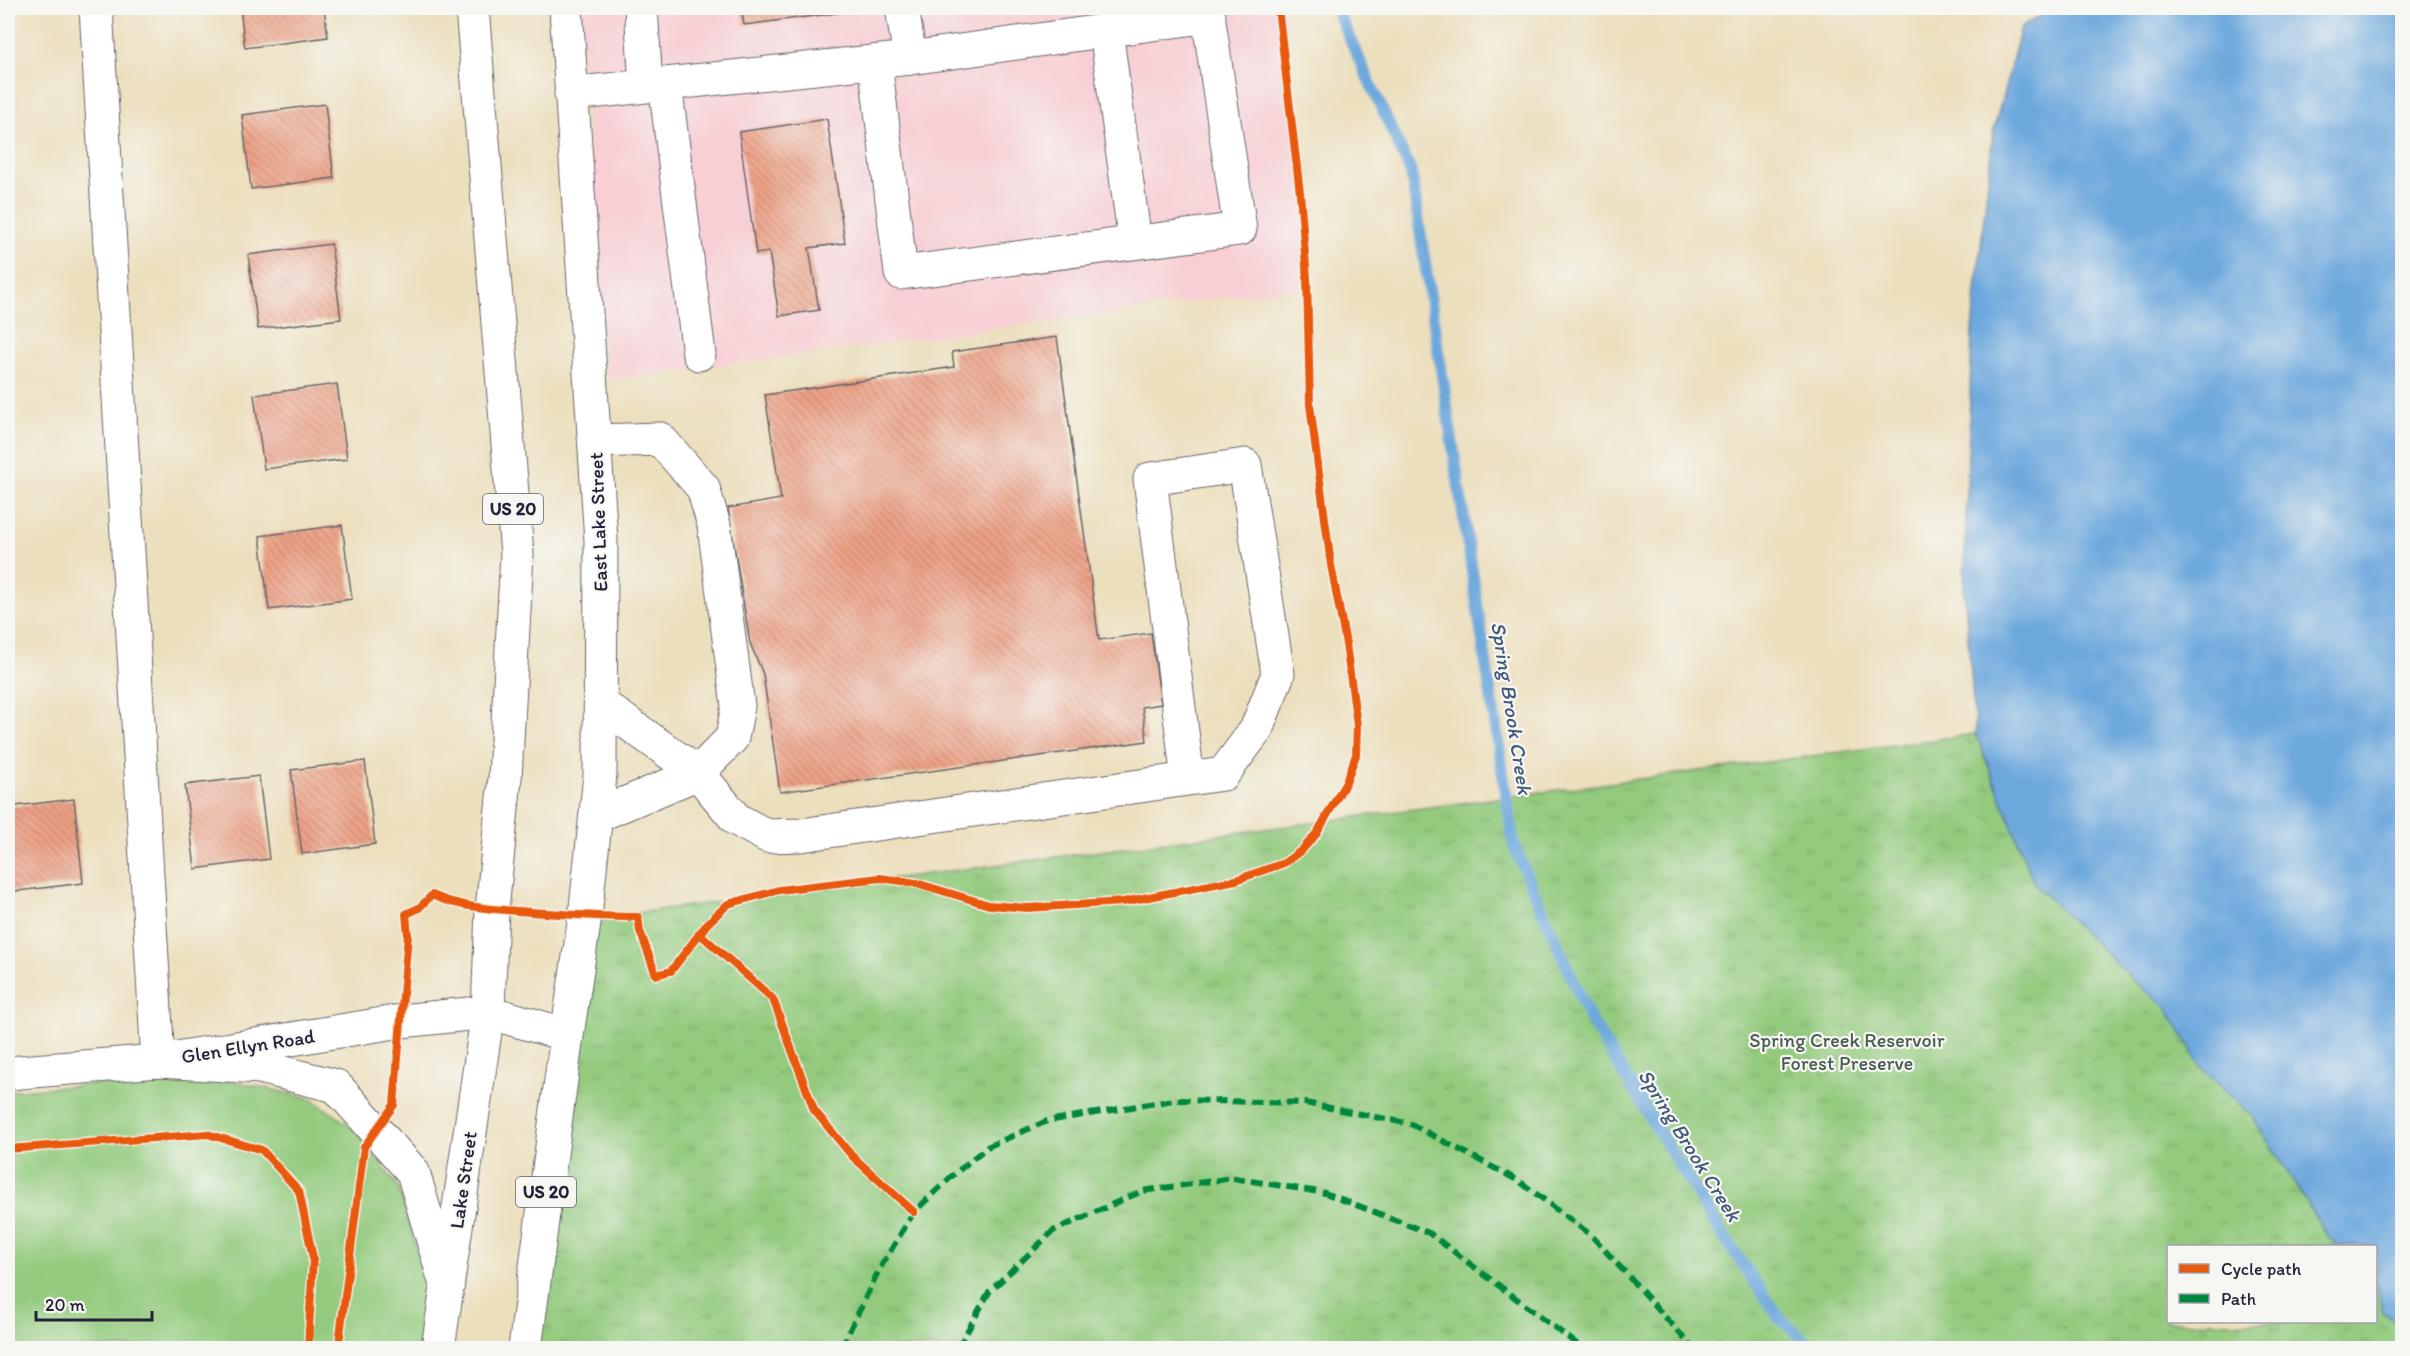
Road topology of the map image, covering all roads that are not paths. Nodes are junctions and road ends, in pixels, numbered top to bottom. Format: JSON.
{"nodes":[{"id":1,"x":96,"y":8,"type":"edge"},
{"id":2,"x":472,"y":8,"type":"edge"},
{"id":3,"x":566,"y":8,"type":"edge"},
{"id":4,"x":641,"y":8,"type":"edge"},
{"id":5,"x":902,"y":8,"type":"edge"},
{"id":6,"x":1208,"y":12,"type":"edge"},
{"id":7,"x":1106,"y":31,"type":"junction"},
{"id":8,"x":910,"y":58,"type":"junction"},
{"id":9,"x":875,"y":62,"type":"junction"},
{"id":10,"x":655,"y":85,"type":"junction"},
{"id":11,"x":571,"y":94,"type":"junction"},
{"id":12,"x":1135,"y":242,"type":"junction"},
{"id":13,"x":699,"y":354,"type":"dead end"},
{"id":14,"x":595,"y":441,"type":"junction"},
{"id":15,"x":601,"y":704,"type":"junction"},
{"id":16,"x":698,"y":773,"type":"junction"},
{"id":17,"x":1188,"y":779,"type":"junction"},
{"id":18,"x":596,"y":816,"type":"junction"},
{"id":19,"x":488,"y":1012,"type":"junction"},
{"id":20,"x":567,"y":1035,"type":"junction"},
{"id":21,"x":158,"y":1061,"type":"junction"},
{"id":22,"x":8,"y":1074,"type":"edge"},
{"id":23,"x":447,"y":1288,"type":"junction"},
{"id":24,"x":438,"y":1348,"type":"edge"},
{"id":25,"x":525,"y":1348,"type":"edge"}],
"edges":[{"from":1,"to":21,"type":"main road"},
{"from":2,"to":19,"type":"main road","number":"US 20"},
{"from":3,"to":11,"type":"main road","name":"East Lake Street","number":"US 20"},
{"from":4,"to":10,"type":"main road"},
{"from":5,"to":8,"type":"main road"},
{"from":6,"to":7,"type":"main road"},
{"from":6,"to":12,"type":"main road"},
{"from":7,"to":8,"type":"main road"},
{"from":7,"to":12,"type":"main road"},
{"from":8,"to":9,"type":"main road"},
{"from":9,"to":10,"type":"main road"},
{"from":9,"to":12,"type":"main road"},
{"from":10,"to":11,"type":"main road"},
{"from":10,"to":13,"type":"main road"},
{"from":11,"to":14,"type":"main road","name":"East Lake Street","number":"US 20"},
{"from":14,"to":15,"type":"main road","name":"East Lake Street","number":"US 20"},
{"from":14,"to":16,"type":"main road"},
{"from":15,"to":16,"type":"main road"},
{"from":15,"to":18,"type":"main road","name":"East Lake Street","number":"US 20"},
{"from":16,"to":17,"type":"main road"},
{"from":16,"to":18,"type":"main road"},
{"from":17,"to":17,"type":"main road"},
{"from":18,"to":20,"type":"main road","name":"East Lake Street","number":"US 20"},
{"from":19,"to":20,"type":"main road"},
{"from":19,"to":21,"type":"main road","name":"Glen Ellyn Road"},
{"from":19,"to":23,"type":"main road","name":"Lake Street","number":"US 20"},
{"from":20,"to":25,"type":"main road","number":"US 20"},
{"from":21,"to":22,"type":"main road","name":"Glen Ellyn Road"},
{"from":21,"to":23,"type":"main road"},
{"from":23,"to":24,"type":"main road","name":"Lake Street","number":"US 20"}]}
